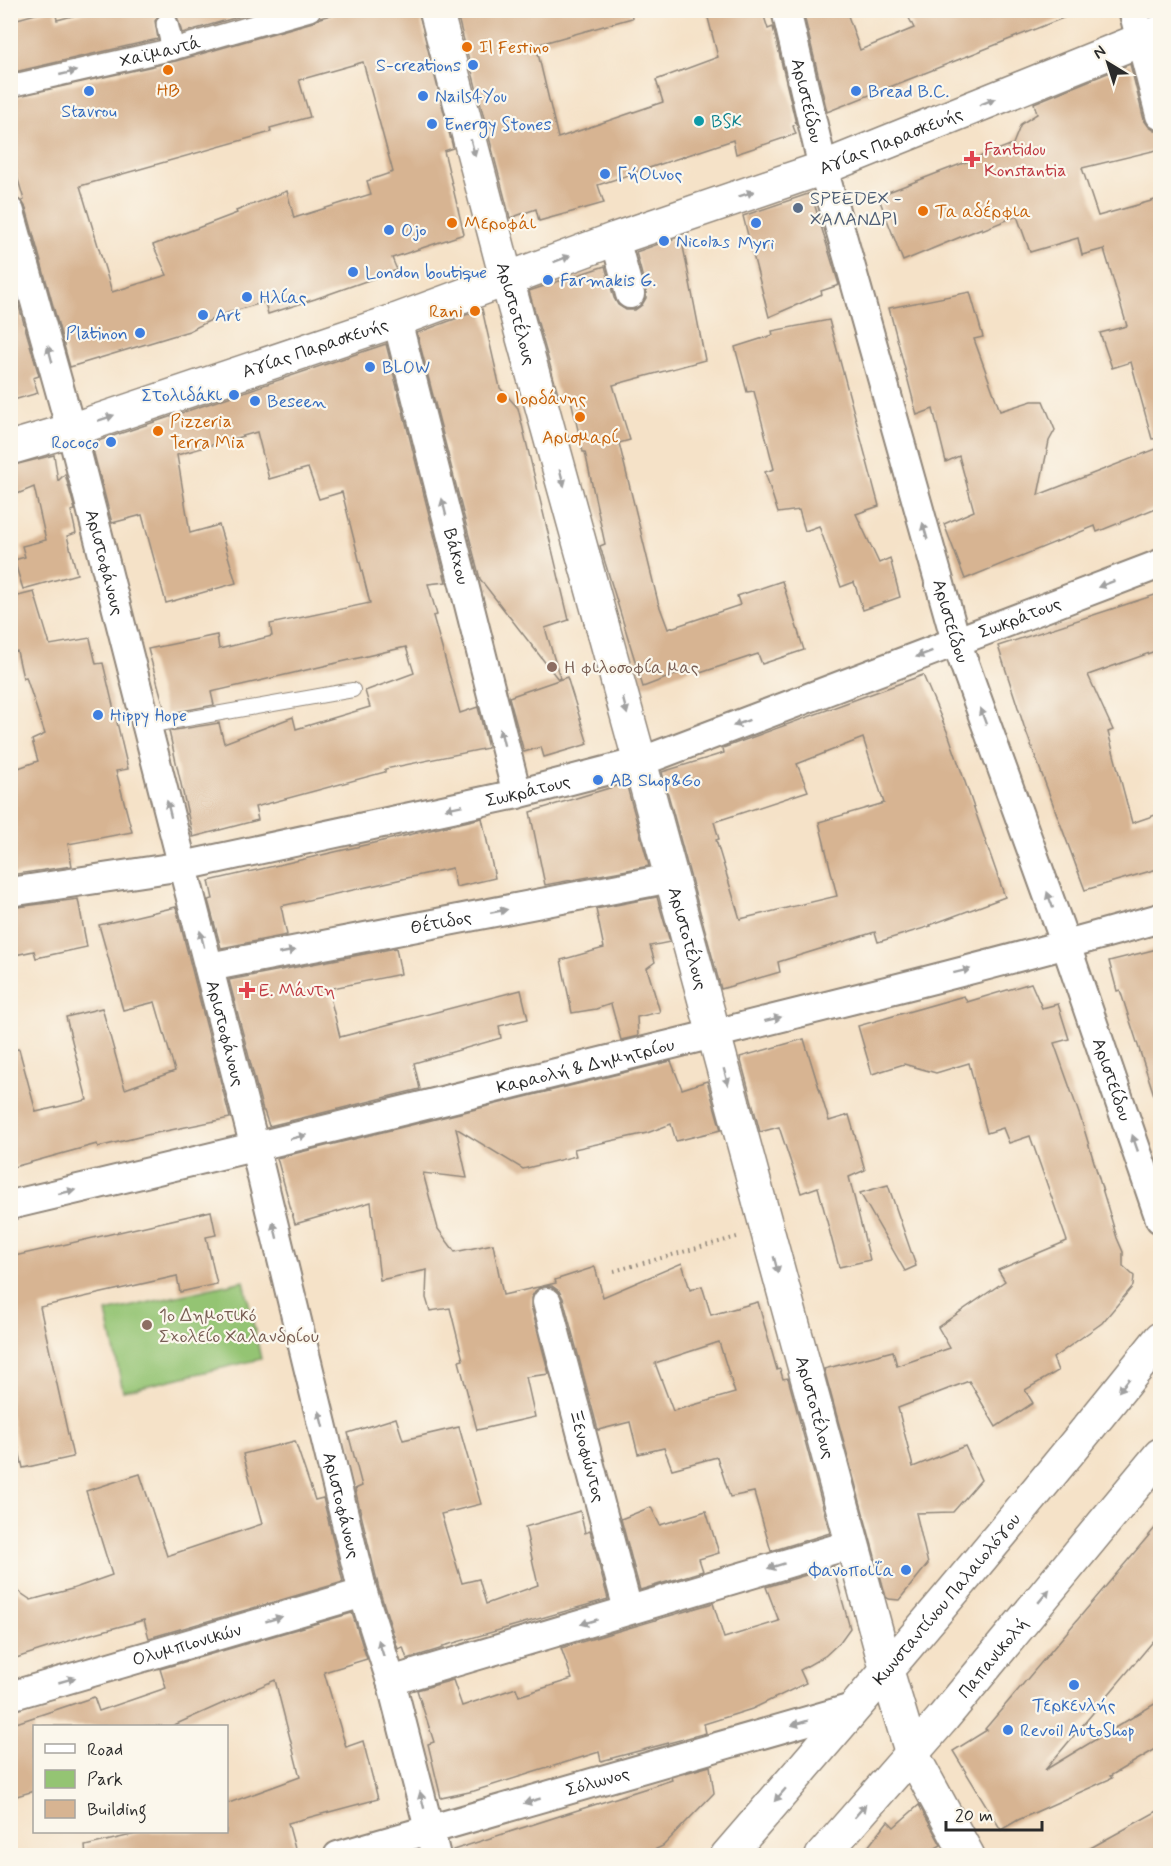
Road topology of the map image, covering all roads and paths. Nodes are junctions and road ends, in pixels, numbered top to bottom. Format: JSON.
{"nodes":[{"id":1,"x":310,"y":10,"type":"edge"},
{"id":2,"x":436,"y":10,"type":"edge"},
{"id":3,"x":786,"y":10,"type":"edge"},
{"id":4,"x":167,"y":24,"type":"dead end"},
{"id":5,"x":1145,"y":28,"type":"edge"},
{"id":6,"x":173,"y":49,"type":"junction"},
{"id":7,"x":10,"y":86,"type":"edge"},
{"id":8,"x":1161,"y":115,"type":"edge"},
{"id":9,"x":823,"y":168,"type":"junction"},
{"id":10,"x":10,"y":212,"type":"edge"},
{"id":11,"x":615,"y":239,"type":"junction"},
{"id":12,"x":507,"y":280,"type":"junction"},
{"id":13,"x":630,"y":294,"type":"dead end"},
{"id":14,"x":397,"y":320,"type":"junction"},
{"id":15,"x":71,"y":430,"type":"junction"},
{"id":16,"x":10,"y":448,"type":"edge"},
{"id":17,"x":1161,"y":564,"type":"edge"},
{"id":18,"x":956,"y":641,"type":"junction"},
{"id":19,"x":353,"y":690,"type":"dead end"},
{"id":20,"x":147,"y":726,"type":"junction"},
{"id":21,"x":640,"y":762,"type":"junction"},
{"id":22,"x":517,"y":794,"type":"junction"},
{"id":23,"x":183,"y":866,"type":"junction"},
{"id":24,"x":671,"y":878,"type":"junction"},
{"id":25,"x":10,"y":892,"type":"edge"},
{"id":26,"x":1161,"y":918,"type":"edge"},
{"id":27,"x":1066,"y":945,"type":"junction"},
{"id":28,"x":209,"y":967,"type":"junction"},
{"id":29,"x":714,"y":1034,"type":"junction"},
{"id":30,"x":255,"y":1148,"type":"junction"},
{"id":31,"x":10,"y":1205,"type":"edge"},
{"id":32,"x":1161,"y":1219,"type":"edge"},
{"id":33,"x":767,"y":1229,"type":"junction"},
{"id":34,"x":614,"y":1271,"type":"dead end"},
{"id":35,"x":547,"y":1302,"type":"dead end"},
{"id":36,"x":1161,"y":1339,"type":"edge"},
{"id":37,"x":1161,"y":1455,"type":"edge"},
{"id":38,"x":852,"y":1544,"type":"junction"},
{"id":39,"x":363,"y":1593,"type":"junction"},
{"id":40,"x":628,"y":1611,"type":"junction"},
{"id":41,"x":886,"y":1671,"type":"junction"},
{"id":42,"x":391,"y":1681,"type":"junction"},
{"id":43,"x":10,"y":1696,"type":"edge"},
{"id":44,"x":856,"y":1707,"type":"junction"},
{"id":45,"x":912,"y":1754,"type":"junction"},
{"id":46,"x":433,"y":1843,"type":"edge"},
{"id":47,"x":338,"y":1856,"type":"edge"},
{"id":48,"x":727,"y":1856,"type":"edge"},
{"id":49,"x":822,"y":1856,"type":"edge"},
{"id":50,"x":968,"y":1856,"type":"edge"}],
"edges":[{"from":1,"to":6,"type":"street","name":"Χαϊμαντά"},
{"from":2,"to":12,"type":"street","name":"Αριστοτέλους","one_way":true},
{"from":3,"to":9,"type":"street","name":"Αριστείδου"},
{"from":4,"to":6,"type":"street"},
{"from":5,"to":8,"type":"street"},
{"from":9,"to":5,"type":"street","name":"Αγίας Παρασκευής","one_way":true},
{"from":7,"to":6,"type":"street","name":"Χαϊμαντά","one_way":true},
{"from":11,"to":9,"type":"street","name":"Αγίας Παρασκευής","one_way":true},
{"from":18,"to":9,"type":"street","name":"Αριστείδου","one_way":true},
{"from":15,"to":10,"type":"street","name":"Αριστοφάνους","one_way":true},
{"from":12,"to":11,"type":"street","name":"Αγίας Παρασκευής","one_way":true},
{"from":11,"to":13,"type":"street"},
{"from":12,"to":14,"type":"street","name":"Αγίας Παρασκευής"},
{"from":12,"to":21,"type":"street","name":"Αριστοτέλους","one_way":true},
{"from":15,"to":14,"type":"street","name":"Αγίας Παρασκευής","one_way":true},
{"from":22,"to":14,"type":"street","name":"Βάκχου","one_way":true},
{"from":15,"to":16,"type":"street","name":"Αγίας Παρασκευής"},
{"from":15,"to":20,"type":"street","name":"Αριστοφάνους"},
{"from":17,"to":18,"type":"street","name":"Σωκράτους","one_way":true},
{"from":18,"to":21,"type":"street","name":"Σωκράτους","one_way":true},
{"from":27,"to":18,"type":"street","name":"Αριστείδου","one_way":true},
{"from":19,"to":20,"type":"lane"},
{"from":23,"to":20,"type":"street","name":"Αριστοφάνους","one_way":true},
{"from":21,"to":22,"type":"street","name":"Σωκράτους"},
{"from":21,"to":24,"type":"street","name":"Αριστοτέλους"},
{"from":22,"to":23,"type":"street","name":"Σωκράτους","one_way":true},
{"from":23,"to":25,"type":"street","name":"Σωκράτους"},
{"from":28,"to":23,"type":"street","name":"Αριστοφάνους","one_way":true},
{"from":28,"to":24,"type":"street","name":"Θέτιδος","one_way":true},
{"from":24,"to":29,"type":"street","name":"Αριστοτέλους"},
{"from":26,"to":27,"type":"street","name":"Καραολή & Δημητρίου"},
{"from":29,"to":27,"type":"street","name":"Καραολή & Δημητρίου","one_way":true},
{"from":32,"to":27,"type":"street","name":"Αριστείδου","one_way":true},
{"from":28,"to":30,"type":"street","name":"Αριστοφάνους"},
{"from":30,"to":29,"type":"street","name":"Καραολή & Δημητρίου","one_way":true},
{"from":29,"to":33,"type":"street","name":"Αριστοτέλους","one_way":true},
{"from":31,"to":30,"type":"street","name":"Καραολή & Δημητρίου","one_way":true},
{"from":39,"to":30,"type":"street","name":"Αριστοφάνους","one_way":true},
{"from":33,"to":34,"type":"path"},
{"from":33,"to":38,"type":"street","name":"Αριστοτέλους","one_way":true},
{"from":35,"to":40,"type":"street","name":"Ξενοφώντος"},
{"from":36,"to":41,"type":"street","name":"Κωνσταντίνου Παλαιολόγου","one_way":true},
{"from":45,"to":37,"type":"street","name":"Παπανικολή","one_way":true},
{"from":38,"to":40,"type":"street","one_way":true},
{"from":38,"to":41,"type":"street","name":"Αριστοτέλους"},
{"from":42,"to":39,"type":"street","name":"Αριστοφάνους","one_way":true},
{"from":43,"to":39,"type":"street","name":"Ολυμπιονικών","one_way":true},
{"from":40,"to":42,"type":"street","one_way":true},
{"from":41,"to":44,"type":"street","name":"Κωνσταντίνου Παλαιολόγου"},
{"from":41,"to":45,"type":"street","name":"Αριστοτέλους"},
{"from":46,"to":42,"type":"street","name":"Αριστοφάνους","one_way":true},
{"from":44,"to":46,"type":"street","name":"Σόλωνος","one_way":true},
{"from":44,"to":48,"type":"street","name":"Κωνσταντίνου Παλαιολόγου","one_way":true},
{"from":49,"to":45,"type":"street","name":"Παπανικολή","one_way":true},
{"from":45,"to":50,"type":"street","name":"Αριστοτέλους"},
{"from":46,"to":47,"type":"street","name":"Σόλωνος"}]}
